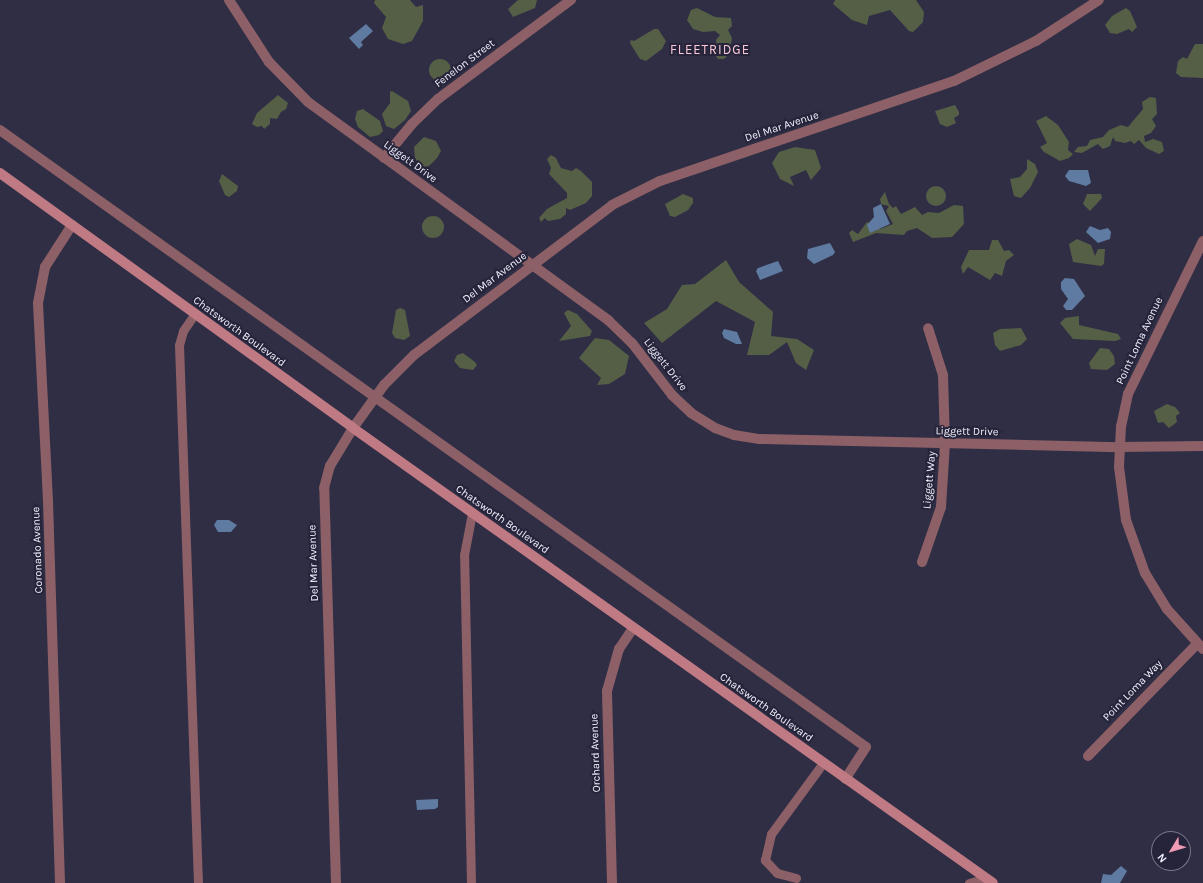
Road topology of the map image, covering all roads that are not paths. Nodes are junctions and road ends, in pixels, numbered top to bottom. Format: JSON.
{"nodes":[{"id":1,"x":229,"y":0,"type":"edge"},
{"id":2,"x":571,"y":0,"type":"edge"},
{"id":3,"x":1099,"y":0,"type":"edge"},
{"id":4,"x":0,"y":130,"type":"edge"},
{"id":5,"x":384,"y":158,"type":"junction"},
{"id":6,"x":0,"y":173,"type":"edge"},
{"id":7,"x":72,"y":225,"type":"junction"},
{"id":8,"x":1203,"y":241,"type":"edge"},
{"id":9,"x":533,"y":265,"type":"junction"},
{"id":10,"x":194,"y":315,"type":"junction"},
{"id":11,"x":928,"y":328,"type":"dead end"},
{"id":12,"x":375,"y":396,"type":"junction"},
{"id":13,"x":353,"y":428,"type":"junction"},
{"id":14,"x":945,"y":443,"type":"junction"},
{"id":15,"x":1203,"y":446,"type":"edge"},
{"id":16,"x":1119,"y":447,"type":"junction"},
{"id":17,"x":472,"y":513,"type":"junction"},
{"id":18,"x":922,"y":562,"type":"dead end"},
{"id":19,"x":633,"y":628,"type":"junction"},
{"id":20,"x":1200,"y":647,"type":"edge"},
{"id":21,"x":1088,"y":756,"type":"dead end"},
{"id":22,"x":823,"y":763,"type":"junction"},
{"id":23,"x":845,"y":779,"type":"junction"},
{"id":24,"x":796,"y":878,"type":"dead end"},
{"id":25,"x":990,"y":880,"type":"edge"},
{"id":26,"x":60,"y":883,"type":"edge"},
{"id":27,"x":198,"y":883,"type":"edge"},
{"id":28,"x":336,"y":883,"type":"edge"},
{"id":29,"x":471,"y":883,"type":"edge"},
{"id":30,"x":612,"y":883,"type":"edge"},
{"id":31,"x":969,"y":883,"type":"edge"}],
"edges":[{"from":1,"to":5,"type":"street","name":"Liggett Drive"},
{"from":2,"to":5,"type":"street","name":"Fenelon Street"},
{"from":3,"to":9,"type":"street","name":"Del Mar Avenue"},
{"from":4,"to":12,"type":"street"},
{"from":5,"to":9,"type":"street","name":"Liggett Drive"},
{"from":6,"to":7,"type":"main road","name":"Chatsworth Boulevard"},
{"from":7,"to":10,"type":"main road","name":"Chatsworth Boulevard"},
{"from":7,"to":26,"type":"street","name":"Coronado Avenue"},
{"from":8,"to":16,"type":"street","name":"Point Loma Avenue"},
{"from":9,"to":12,"type":"street","name":"Del Mar Avenue"},
{"from":9,"to":14,"type":"street","name":"Liggett Drive"},
{"from":10,"to":13,"type":"main road","name":"Chatsworth Boulevard"},
{"from":10,"to":27,"type":"lane"},
{"from":11,"to":14,"type":"street","name":"Liggett Way"},
{"from":12,"to":13,"type":"street","name":"Del Mar Avenue"},
{"from":12,"to":23,"type":"street"},
{"from":13,"to":17,"type":"main road","name":"Chatsworth Boulevard"},
{"from":13,"to":28,"type":"street","name":"Del Mar Avenue"},
{"from":14,"to":16,"type":"street","name":"Liggett Drive"},
{"from":14,"to":18,"type":"street","name":"Liggett Way"},
{"from":15,"to":16,"type":"street","name":"Liggett Drive"},
{"from":16,"to":20,"type":"street","name":"Point Loma Avenue"},
{"from":17,"to":19,"type":"main road","name":"Chatsworth Boulevard"},
{"from":17,"to":29,"type":"lane"},
{"from":19,"to":22,"type":"main road","name":"Chatsworth Boulevard"},
{"from":19,"to":30,"type":"street","name":"Orchard Avenue"},
{"from":20,"to":21,"type":"street","name":"Point Loma Way"},
{"from":22,"to":23,"type":"main road","name":"Chatsworth Boulevard"},
{"from":22,"to":24,"type":"lane"},
{"from":23,"to":25,"type":"main road","name":"Chatsworth Boulevard"},
{"from":25,"to":31,"type":"lane"}]}
